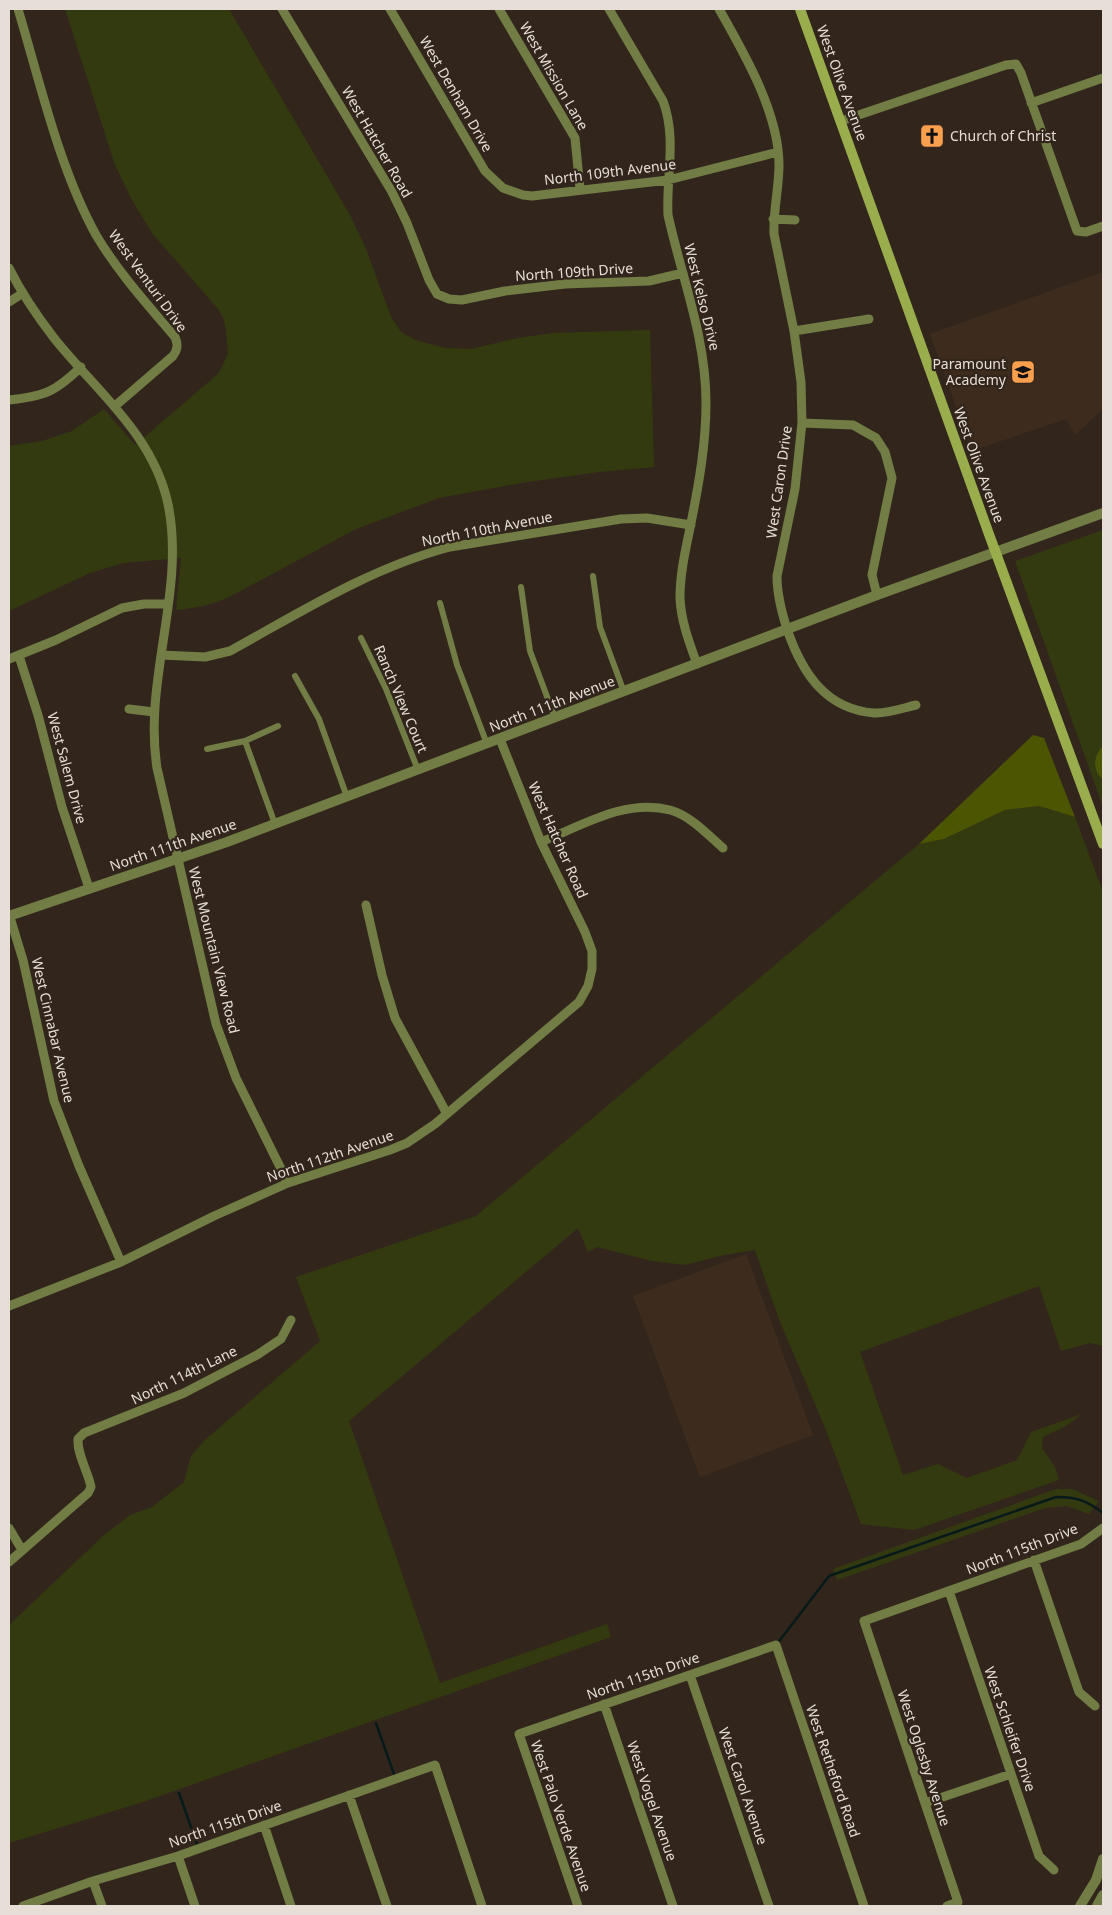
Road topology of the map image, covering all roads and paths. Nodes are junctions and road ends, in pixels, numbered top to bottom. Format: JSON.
{"nodes":[{"id":1,"x":18,"y":9,"type":"edge"},
{"id":2,"x":282,"y":9,"type":"edge"},
{"id":3,"x":390,"y":9,"type":"edge"},
{"id":4,"x":499,"y":9,"type":"edge"},
{"id":5,"x":609,"y":9,"type":"edge"},
{"id":6,"x":719,"y":9,"type":"edge"},
{"id":7,"x":800,"y":9,"type":"edge"},
{"id":8,"x":1103,"y":78,"type":"edge"},
{"id":9,"x":1032,"y":103,"type":"junction"},
{"id":10,"x":841,"y":122,"type":"junction"},
{"id":11,"x":778,"y":152,"type":"junction"},
{"id":12,"x":668,"y":180,"type":"junction"},
{"id":13,"x":503,"y":188,"type":"joint"},
{"id":14,"x":580,"y":189,"type":"junction"},
{"id":15,"x":773,"y":219,"type":"junction"},
{"id":16,"x":796,"y":220,"type":"dead end"},
{"id":17,"x":1103,"y":226,"type":"edge"},
{"id":18,"x":9,"y":268,"type":"edge"},
{"id":19,"x":683,"y":273,"type":"junction"},
{"id":20,"x":23,"y":294,"type":"junction"},
{"id":21,"x":437,"y":294,"type":"joint"},
{"id":22,"x":9,"y":302,"type":"edge"},
{"id":23,"x":869,"y":319,"type":"dead end"},
{"id":24,"x":794,"y":331,"type":"junction"},
{"id":25,"x":81,"y":367,"type":"junction"},
{"id":26,"x":9,"y":400,"type":"edge"},
{"id":27,"x":114,"y":406,"type":"junction"},
{"id":28,"x":802,"y":423,"type":"junction"},
{"id":29,"x":1103,"y":513,"type":"edge"},
{"id":30,"x":691,"y":525,"type":"junction"},
{"id":31,"x":995,"y":552,"type":"junction"},
{"id":32,"x":593,"y":576,"type":"dead end"},
{"id":33,"x":521,"y":587,"type":"dead end"},
{"id":34,"x":877,"y":595,"type":"junction"},
{"id":35,"x":440,"y":603,"type":"dead end"},
{"id":36,"x":167,"y":604,"type":"junction"},
{"id":37,"x":787,"y":629,"type":"junction"},
{"id":38,"x":362,"y":638,"type":"dead end"},
{"id":39,"x":161,"y":655,"type":"junction"},
{"id":40,"x":19,"y":656,"type":"junction"},
{"id":41,"x":9,"y":659,"type":"edge"},
{"id":42,"x":697,"y":664,"type":"junction"},
{"id":43,"x":295,"y":676,"type":"dead end"},
{"id":44,"x":624,"y":692,"type":"junction"},
{"id":45,"x":916,"y":705,"type":"dead end"},
{"id":46,"x":129,"y":709,"type":"dead end"},
{"id":47,"x":154,"y":712,"type":"junction"},
{"id":48,"x":555,"y":718,"type":"junction"},
{"id":49,"x":278,"y":726,"type":"dead end"},
{"id":50,"x":500,"y":739,"type":"junction"},
{"id":51,"x":245,"y":741,"type":"junction"},
{"id":52,"x":487,"y":744,"type":"junction"},
{"id":53,"x":207,"y":749,"type":"dead end"},
{"id":54,"x":418,"y":770,"type":"junction"},
{"id":55,"x":347,"y":796,"type":"junction"},
{"id":56,"x":275,"y":824,"type":"junction"},
{"id":57,"x":541,"y":842,"type":"junction"},
{"id":58,"x":1103,"y":844,"type":"edge"},
{"id":59,"x":723,"y":848,"type":"dead end"},
{"id":60,"x":178,"y":860,"type":"junction"},
{"id":61,"x":89,"y":888,"type":"junction"},
{"id":62,"x":366,"y":905,"type":"dead end"},
{"id":63,"x":9,"y":915,"type":"edge"},
{"id":64,"x":592,"y":951,"type":"joint"},
{"id":65,"x":447,"y":1114,"type":"junction"},
{"id":66,"x":288,"y":1183,"type":"junction"},
{"id":67,"x":121,"y":1262,"type":"junction"},
{"id":68,"x":9,"y":1306,"type":"edge"},
{"id":69,"x":291,"y":1320,"type":"dead end"},
{"id":70,"x":9,"y":1528,"type":"edge"},
{"id":71,"x":1103,"y":1528,"type":"edge"},
{"id":72,"x":22,"y":1550,"type":"junction"},
{"id":73,"x":1034,"y":1560,"type":"junction"},
{"id":74,"x":9,"y":1562,"type":"edge"},
{"id":75,"x":949,"y":1591,"type":"junction"},
{"id":76,"x":864,"y":1621,"type":"joint"},
{"id":77,"x":776,"y":1645,"type":"joint"},
{"id":78,"x":690,"y":1674,"type":"junction"},
{"id":79,"x":604,"y":1704,"type":"junction"},
{"id":80,"x":1095,"y":1706,"type":"dead end"},
{"id":81,"x":519,"y":1734,"type":"joint"},
{"id":82,"x":1011,"y":1774,"type":"junction"},
{"id":83,"x":349,"y":1795,"type":"junction"},
{"id":84,"x":925,"y":1803,"type":"junction"},
{"id":85,"x":264,"y":1825,"type":"junction"},
{"id":86,"x":178,"y":1856,"type":"junction"},
{"id":87,"x":1103,"y":1859,"type":"edge"},
{"id":88,"x":1054,"y":1870,"type":"dead end"},
{"id":89,"x":93,"y":1881,"type":"junction"},
{"id":90,"x":1103,"y":1895,"type":"edge"},
{"id":91,"x":23,"y":1906,"type":"edge"},
{"id":92,"x":102,"y":1906,"type":"edge"},
{"id":93,"x":195,"y":1906,"type":"edge"},
{"id":94,"x":291,"y":1906,"type":"edge"},
{"id":95,"x":387,"y":1906,"type":"edge"},
{"id":96,"x":482,"y":1906,"type":"edge"},
{"id":97,"x":578,"y":1906,"type":"edge"},
{"id":98,"x":673,"y":1906,"type":"edge"},
{"id":99,"x":769,"y":1906,"type":"edge"},
{"id":100,"x":864,"y":1906,"type":"edge"},
{"id":101,"x":947,"y":1906,"type":"edge"},
{"id":102,"x":1080,"y":1906,"type":"edge"},
{"id":103,"x":1097,"y":1906,"type":"edge"}],
"edges":[{"from":1,"to":27,"type":"street","name":"West Venturi Drive"},
{"from":2,"to":21,"type":"street","name":"West Hatcher Road"},
{"from":3,"to":13,"type":"street","name":"West Denham Drive"},
{"from":4,"to":14,"type":"street","name":"West Mission Lane"},
{"from":5,"to":12,"type":"street","name":"West Kelso Drive"},
{"from":6,"to":11,"type":"street","name":"West Caron Drive"},
{"from":7,"to":10,"type":"main road","name":"West Olive Avenue"},
{"from":8,"to":9,"type":"street"},
{"from":9,"to":10,"type":"street"},
{"from":9,"to":17,"type":"street"},
{"from":10,"to":31,"type":"main road","name":"West Olive Avenue"},
{"from":11,"to":12,"type":"street","name":"North 109th Avenue"},
{"from":11,"to":15,"type":"street","name":"West Caron Drive"},
{"from":12,"to":14,"type":"street","name":"North 109th Avenue"},
{"from":12,"to":19,"type":"street","name":"West Kelso Drive"},
{"from":13,"to":14,"type":"street","name":"North 109th Avenue"},
{"from":15,"to":16,"type":"street"},
{"from":15,"to":24,"type":"street","name":"West Caron Drive"},
{"from":18,"to":20,"type":"street","name":"West Mountain View Road"},
{"from":19,"to":21,"type":"street","name":"North 109th Drive"},
{"from":19,"to":30,"type":"street","name":"West Kelso Drive"},
{"from":20,"to":22,"type":"street"},
{"from":20,"to":25,"type":"street","name":"West Mountain View Road"},
{"from":23,"to":24,"type":"street"},
{"from":24,"to":28,"type":"street","name":"West Caron Drive"},
{"from":25,"to":26,"type":"street"},
{"from":25,"to":27,"type":"street","name":"West Mountain View Road"},
{"from":27,"to":36,"type":"street","name":"West Mountain View Road"},
{"from":28,"to":34,"type":"street"},
{"from":28,"to":37,"type":"street","name":"West Caron Drive"},
{"from":29,"to":31,"type":"street","name":"North 111th Avenue"},
{"from":30,"to":39,"type":"street","name":"North 110th Avenue"},
{"from":30,"to":42,"type":"street","name":"West Kelso Drive"},
{"from":31,"to":34,"type":"street","name":"North 111th Avenue"},
{"from":31,"to":58,"type":"main road","name":"West Olive Avenue"},
{"from":32,"to":44,"type":"street"},
{"from":33,"to":48,"type":"street"},
{"from":34,"to":37,"type":"street","name":"North 111th Avenue"},
{"from":35,"to":52,"type":"street"},
{"from":36,"to":39,"type":"street","name":"West Mountain View Road"},
{"from":36,"to":40,"type":"street"},
{"from":37,"to":42,"type":"street","name":"North 111th Avenue"},
{"from":37,"to":45,"type":"street","name":"West Caron Drive"},
{"from":38,"to":54,"type":"street","name":"Ranch View Court"},
{"from":39,"to":47,"type":"street","name":"West Mountain View Road"},
{"from":40,"to":41,"type":"street"},
{"from":40,"to":61,"type":"street","name":"West Salem Drive"},
{"from":42,"to":44,"type":"street","name":"North 111th Avenue"},
{"from":43,"to":55,"type":"street"},
{"from":44,"to":48,"type":"street","name":"North 111th Avenue"},
{"from":46,"to":47,"type":"street"},
{"from":47,"to":60,"type":"street","name":"West Mountain View Road"},
{"from":48,"to":50,"type":"street","name":"North 111th Avenue"},
{"from":49,"to":51,"type":"street"},
{"from":50,"to":52,"type":"street","name":"North 111th Avenue"},
{"from":50,"to":57,"type":"street","name":"West Hatcher Road"},
{"from":51,"to":53,"type":"street"},
{"from":51,"to":56,"type":"street"},
{"from":52,"to":54,"type":"street","name":"North 111th Avenue"},
{"from":54,"to":55,"type":"street","name":"North 111th Avenue"},
{"from":55,"to":56,"type":"street","name":"North 111th Avenue"},
{"from":56,"to":60,"type":"street","name":"North 111th Avenue"},
{"from":57,"to":59,"type":"street"},
{"from":57,"to":64,"type":"street","name":"West Hatcher Road"},
{"from":60,"to":61,"type":"street","name":"North 111th Avenue"},
{"from":60,"to":66,"type":"street","name":"West Mountain View Road"},
{"from":61,"to":63,"type":"street","name":"North 111th Avenue"},
{"from":62,"to":65,"type":"street"},
{"from":63,"to":67,"type":"street","name":"West Cinnabar Avenue"},
{"from":64,"to":65,"type":"street","name":"North 112th Avenue"},
{"from":65,"to":66,"type":"street","name":"North 112th Avenue"},
{"from":66,"to":67,"type":"street","name":"North 112th Avenue"},
{"from":67,"to":68,"type":"street","name":"North 112th Avenue"},
{"from":69,"to":72,"type":"street","name":"North 114th Lane"},
{"from":70,"to":72,"type":"street"},
{"from":71,"to":73,"type":"street","name":"North 115th Drive"},
{"from":72,"to":74,"type":"street"},
{"from":73,"to":75,"type":"street","name":"North 115th Drive"},
{"from":73,"to":80,"type":"street"},
{"from":75,"to":76,"type":"street","name":"North 115th Drive"},
{"from":75,"to":82,"type":"street","name":"West Schleifer Drive"},
{"from":76,"to":84,"type":"street","name":"West Oglesby Avenue"},
{"from":77,"to":78,"type":"street","name":"North 115th Drive"},
{"from":77,"to":100,"type":"street","name":"West Retheford Road"},
{"from":78,"to":79,"type":"street","name":"North 115th Drive"},
{"from":78,"to":99,"type":"street","name":"West Carol Avenue"},
{"from":79,"to":81,"type":"street","name":"North 115th Drive"},
{"from":79,"to":98,"type":"street","name":"West Vogel Avenue"},
{"from":81,"to":97,"type":"street","name":"West Palo Verde Avenue"},
{"from":82,"to":84,"type":"street"},
{"from":82,"to":88,"type":"street","name":"West Schleifer Drive"},
{"from":83,"to":85,"type":"street","name":"North 115th Drive"},
{"from":83,"to":95,"type":"street"},
{"from":83,"to":96,"type":"street","name":"North 115th Drive"},
{"from":84,"to":101,"type":"street","name":"West Oglesby Avenue"},
{"from":85,"to":86,"type":"street","name":"North 115th Drive"},
{"from":85,"to":94,"type":"street"},
{"from":86,"to":89,"type":"street","name":"North 115th Drive"},
{"from":86,"to":93,"type":"street"},
{"from":87,"to":102,"type":"street"},
{"from":89,"to":91,"type":"street","name":"North 115th Drive"},
{"from":89,"to":92,"type":"street"},
{"from":90,"to":103,"type":"street"}]}
